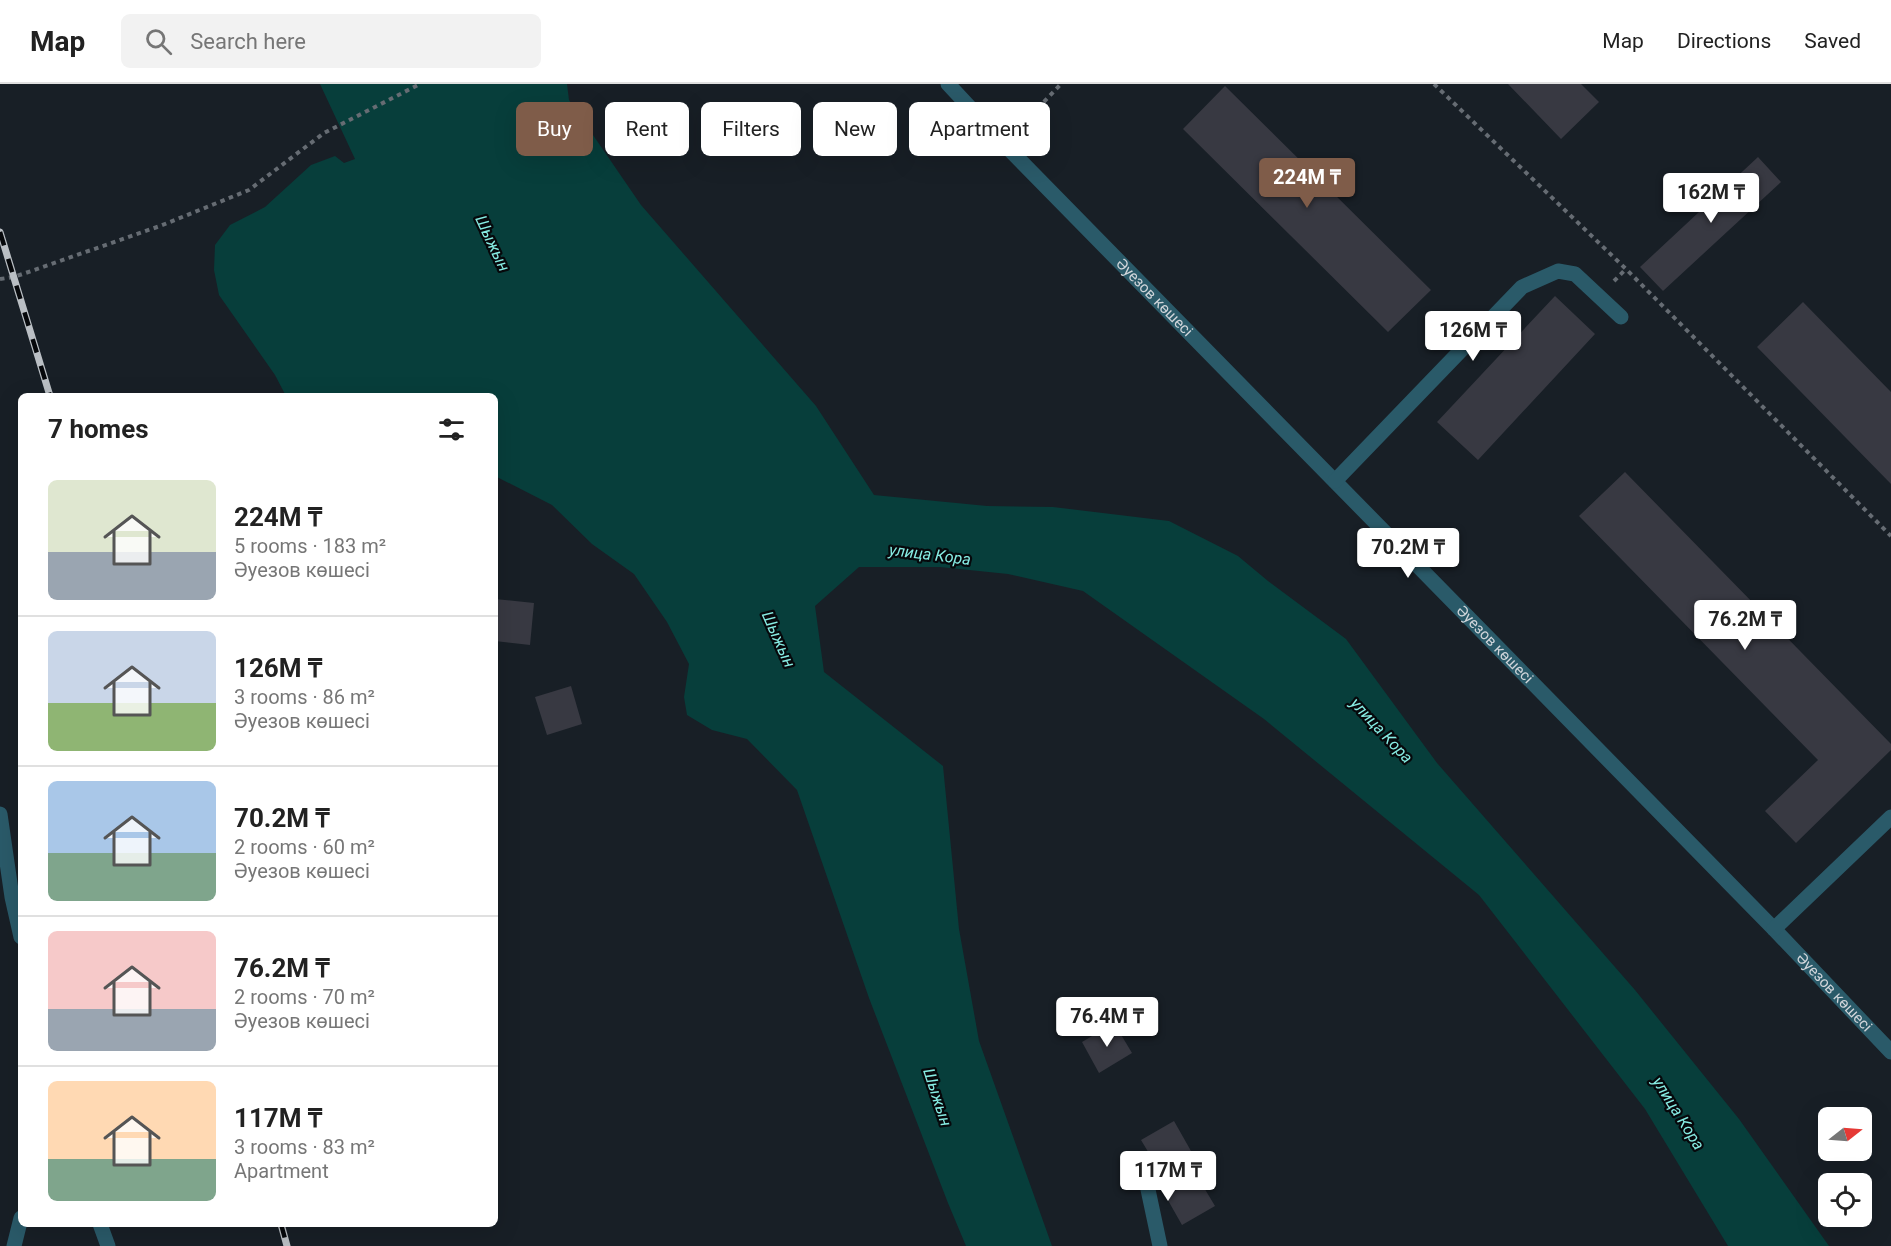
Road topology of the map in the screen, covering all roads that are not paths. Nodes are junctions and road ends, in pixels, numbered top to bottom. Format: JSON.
{"nodes":[{"id":1,"x":948,"y":84,"type":"edge"},
{"id":2,"x":1621,"y":317,"type":"dead end"},
{"id":3,"x":1335,"y":481,"type":"junction"},
{"id":4,"x":0,"y":814,"type":"edge"},
{"id":5,"x":1891,"y":817,"type":"edge"},
{"id":6,"x":18,"y":924,"type":"edge"},
{"id":7,"x":1774,"y":930,"type":"junction"},
{"id":8,"x":1891,"y":1052,"type":"edge"},
{"id":9,"x":1143,"y":1166,"type":"dead end"},
{"id":10,"x":19,"y":1227,"type":"edge"},
{"id":11,"x":101,"y":1227,"type":"edge"},
{"id":12,"x":14,"y":1246,"type":"edge"},
{"id":13,"x":108,"y":1246,"type":"edge"},
{"id":14,"x":1160,"y":1246,"type":"edge"}],
"edges":[{"from":1,"to":3,"type":"street","name":"Әуезов көшесі"},
{"from":2,"to":3,"type":"street"},
{"from":3,"to":7,"type":"street","name":"Әуезов көшесі"},
{"from":4,"to":6,"type":"street"},
{"from":5,"to":7,"type":"street"},
{"from":7,"to":8,"type":"street","name":"Әуезов көшесі"},
{"from":9,"to":14,"type":"street"},
{"from":10,"to":12,"type":"street"},
{"from":11,"to":13,"type":"street"}]}
